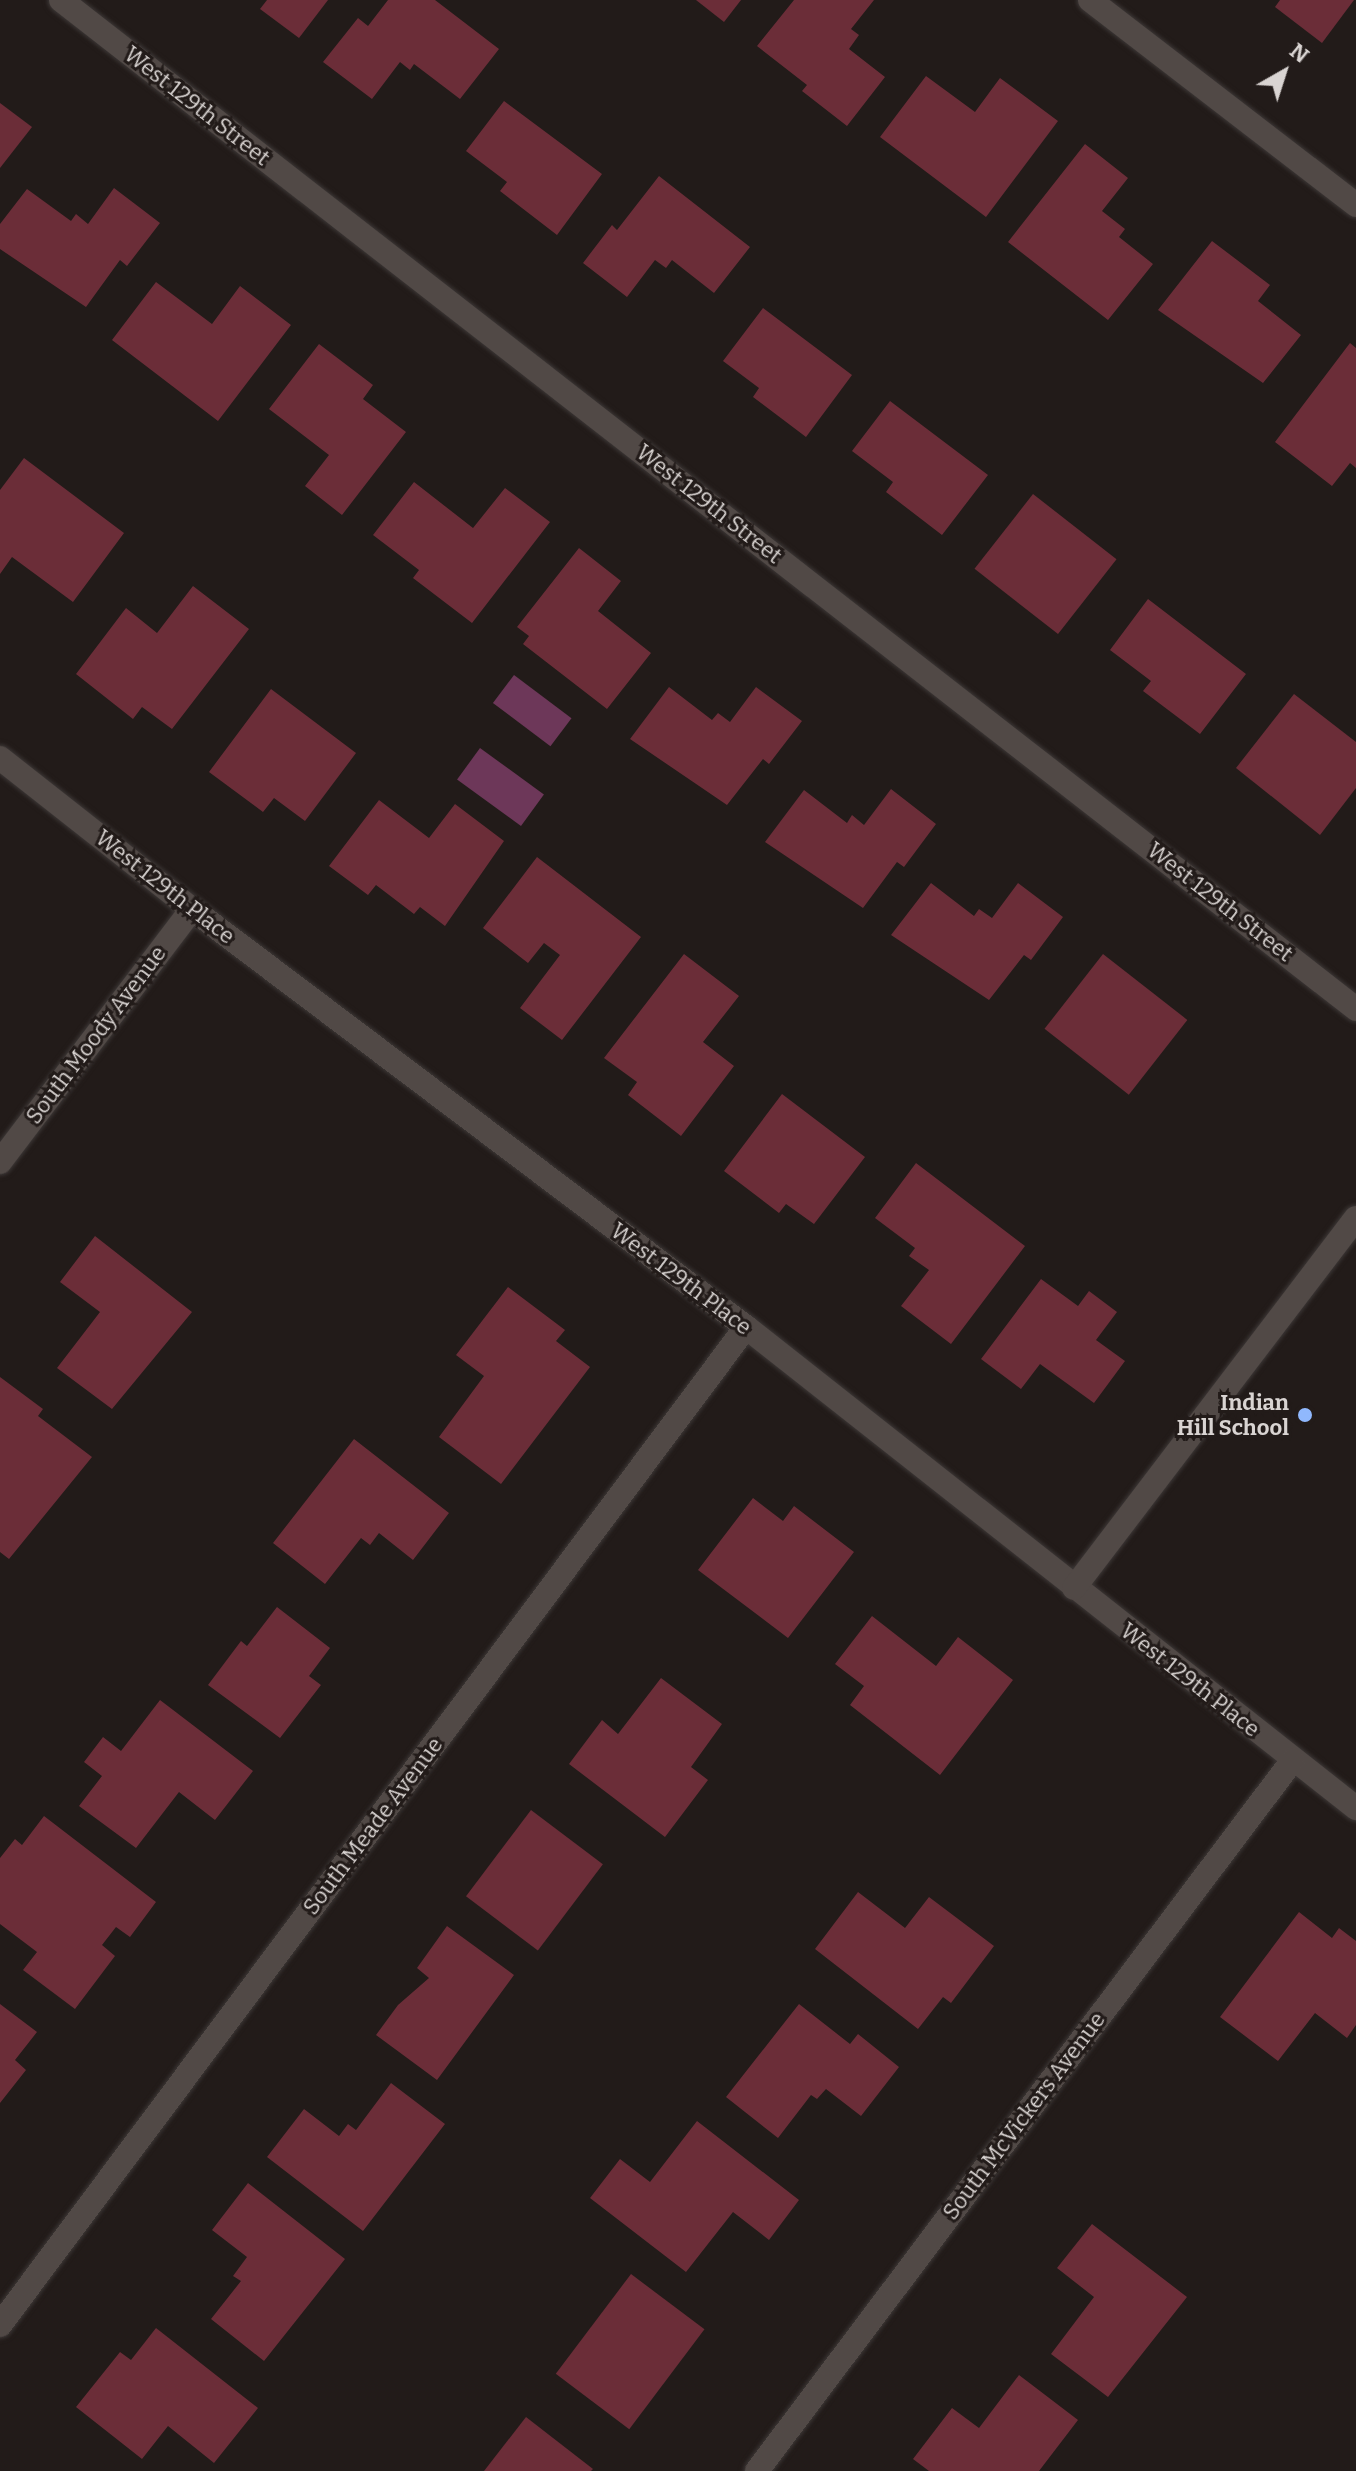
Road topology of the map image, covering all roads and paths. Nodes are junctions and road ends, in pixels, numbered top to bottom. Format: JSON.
{"nodes":[{"id":1,"x":61,"y":0,"type":"edge"},
{"id":2,"x":1090,"y":0,"type":"edge"},
{"id":3,"x":1356,"y":205,"type":"edge"},
{"id":4,"x":0,"y":758,"type":"edge"},
{"id":5,"x":192,"y":909,"type":"junction"},
{"id":6,"x":1356,"y":1009,"type":"edge"},
{"id":7,"x":0,"y":1162,"type":"edge"},
{"id":8,"x":1356,"y":1218,"type":"edge"},
{"id":9,"x":746,"y":1327,"type":"junction"},
{"id":10,"x":1074,"y":1588,"type":"junction"},
{"id":11,"x":1292,"y":1761,"type":"junction"},
{"id":12,"x":1356,"y":1808,"type":"edge"},
{"id":13,"x":0,"y":2325,"type":"edge"},
{"id":14,"x":757,"y":2471,"type":"edge"}],
"edges":[{"from":1,"to":6,"type":"street","name":"West 129th Street"},
{"from":2,"to":3,"type":"street"},
{"from":4,"to":5,"type":"street","name":"West 129th Place"},
{"from":5,"to":7,"type":"street","name":"South Moody Avenue"},
{"from":5,"to":9,"type":"street","name":"West 129th Place"},
{"from":8,"to":10,"type":"street"},
{"from":9,"to":10,"type":"street","name":"West 129th Place"},
{"from":9,"to":13,"type":"street","name":"South Meade Avenue"},
{"from":10,"to":11,"type":"street","name":"West 129th Place"},
{"from":11,"to":12,"type":"street","name":"West 129th Place"},
{"from":11,"to":14,"type":"street","name":"South McVickers Avenue"}]}
